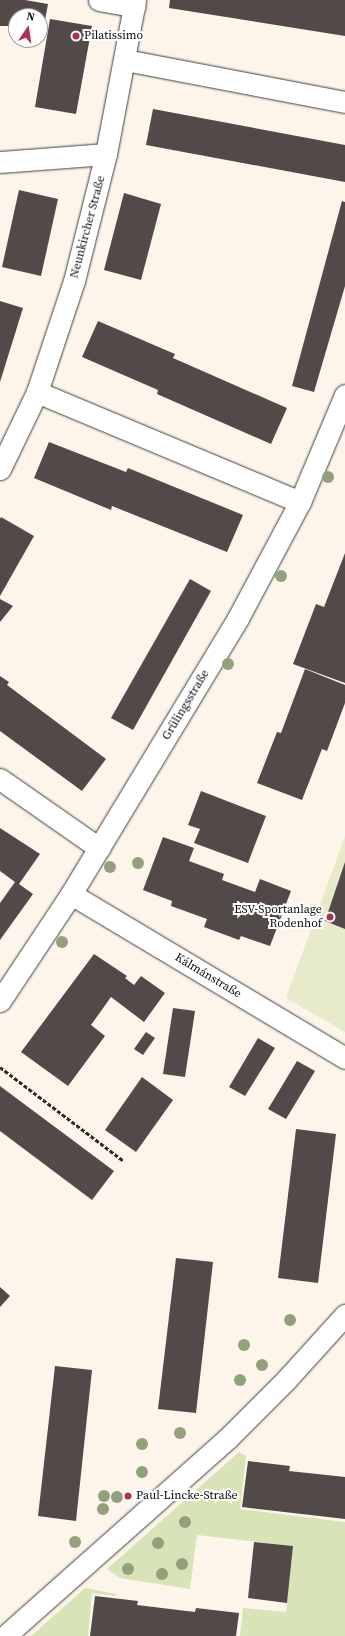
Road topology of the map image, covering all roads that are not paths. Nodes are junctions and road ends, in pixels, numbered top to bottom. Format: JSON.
{"nodes":[{"id":1,"x":99,"y":0,"type":"edge"},
{"id":2,"x":135,"y":3,"type":"edge"},
{"id":3,"x":125,"y":60,"type":"junction"},
{"id":4,"x":345,"y":102,"type":"edge"},
{"id":5,"x":106,"y":154,"type":"junction"},
{"id":6,"x":0,"y":162,"type":"edge"},
{"id":7,"x":37,"y":392,"type":"junction"},
{"id":8,"x":345,"y":395,"type":"edge"},
{"id":9,"x":0,"y":470,"type":"edge"},
{"id":10,"x":300,"y":502,"type":"junction"},
{"id":11,"x":0,"y":779,"type":"edge"},
{"id":12,"x":99,"y":848,"type":"junction"},
{"id":13,"x":71,"y":894,"type":"junction"},
{"id":14,"x":0,"y":1001,"type":"edge"},
{"id":15,"x":345,"y":1058,"type":"edge"},
{"id":16,"x":345,"y":1315,"type":"edge"},
{"id":17,"x":5,"y":1636,"type":"edge"}],
"edges":[{"from":1,"to":2,"type":"street"},
{"from":2,"to":3,"type":"street","name":"Neunkircher Straße"},
{"from":3,"to":4,"type":"street"},
{"from":3,"to":5,"type":"street","name":"Neunkircher Straße"},
{"from":5,"to":6,"type":"street"},
{"from":5,"to":7,"type":"street","name":"Neunkircher Straße"},
{"from":7,"to":9,"type":"street","name":"Neunkircher Straße"},
{"from":7,"to":10,"type":"street"},
{"from":8,"to":10,"type":"street","name":"Grülingsstraße"},
{"from":10,"to":12,"type":"street","name":"Grülingsstraße"},
{"from":11,"to":12,"type":"street"},
{"from":12,"to":13,"type":"street","name":"Grülingsstraße"},
{"from":13,"to":14,"type":"street","name":"Grülingsstraße"},
{"from":13,"to":15,"type":"street","name":"Kálmánstraße"},
{"from":16,"to":17,"type":"street"}]}
